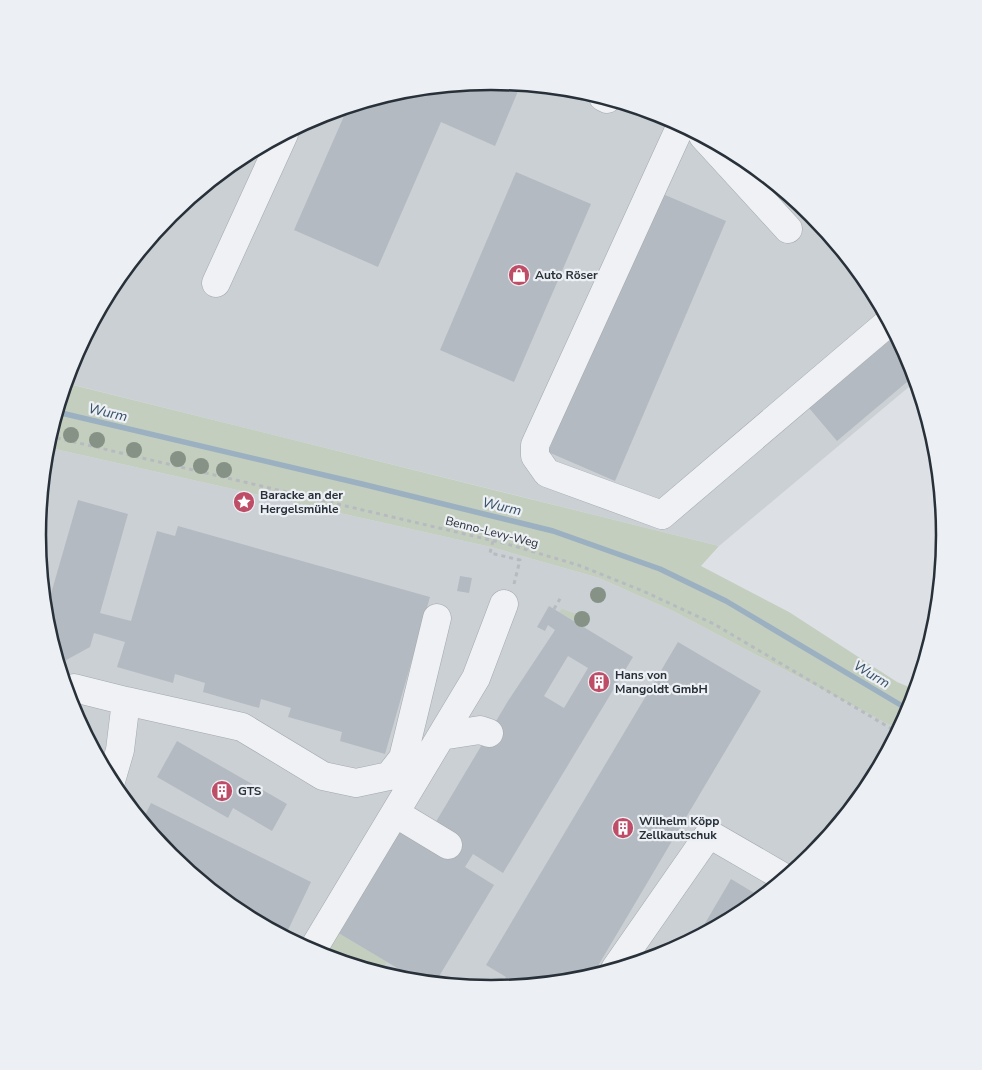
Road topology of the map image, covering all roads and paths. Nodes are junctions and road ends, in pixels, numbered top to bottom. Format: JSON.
{"nodes":[{"id":1,"x":678,"y":132,"type":"edge"},
{"id":2,"x":279,"y":144,"type":"edge"},
{"id":3,"x":719,"y":154,"type":"edge"},
{"id":4,"x":788,"y":229,"type":"dead end"},
{"id":5,"x":216,"y":283,"type":"dead end"},
{"id":6,"x":884,"y":327,"type":"edge"},
{"id":7,"x":57,"y":438,"type":"edge"},
{"id":8,"x":493,"y":541,"type":"junction"},
{"id":9,"x":509,"y":594,"type":"joint"},
{"id":10,"x":561,"y":598,"type":"dead end"},
{"id":11,"x":554,"y":609,"type":"dead end"},
{"id":12,"x":437,"y":618,"type":"dead end"},
{"id":13,"x":74,"y":688,"type":"edge"},
{"id":14,"x":126,"y":701,"type":"junction"},
{"id":15,"x":891,"y":729,"type":"edge"},
{"id":16,"x":489,"y":733,"type":"dead end"},
{"id":17,"x":441,"y":736,"type":"junction"},
{"id":18,"x":114,"y":770,"type":"edge"},
{"id":19,"x":395,"y":813,"type":"junction"},
{"id":20,"x":448,"y":845,"type":"dead end"},
{"id":21,"x":778,"y":874,"type":"edge"},
{"id":22,"x":316,"y":944,"type":"edge"},
{"id":23,"x":621,"y":960,"type":"edge"}],
"edges":[{"from":1,"to":6,"type":"street"},
{"from":2,"to":5,"type":"street"},
{"from":3,"to":4,"type":"street"},
{"from":7,"to":8,"type":"path","name":"Benno-Levy-Weg"},
{"from":8,"to":9,"type":"path"},
{"from":8,"to":15,"type":"path","name":"Benno-Levy-Weg"},
{"from":9,"to":17,"type":"street"},
{"from":10,"to":11,"type":"path"},
{"from":12,"to":14,"type":"street"},
{"from":13,"to":14,"type":"street"},
{"from":14,"to":18,"type":"street"},
{"from":16,"to":17,"type":"street"},
{"from":17,"to":19,"type":"street"},
{"from":19,"to":20,"type":"street"},
{"from":19,"to":22,"type":"street"},
{"from":21,"to":23,"type":"street"}]}
